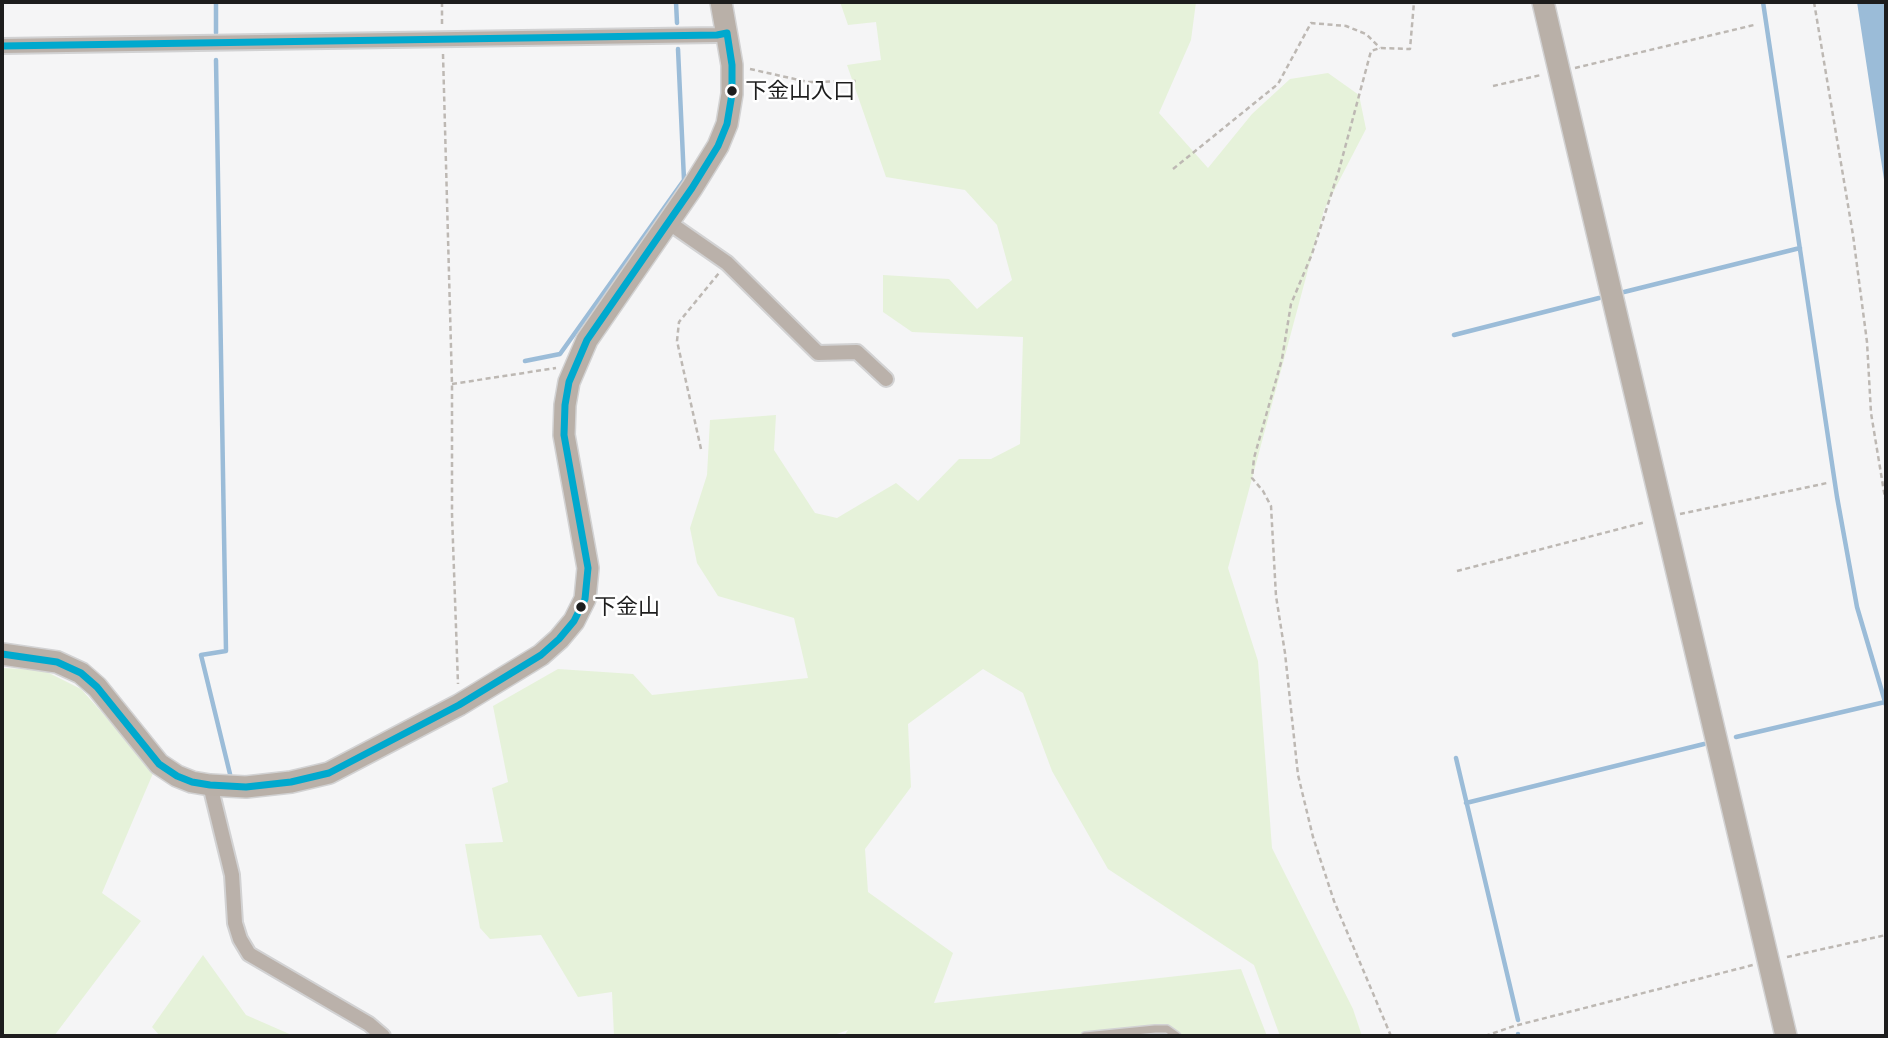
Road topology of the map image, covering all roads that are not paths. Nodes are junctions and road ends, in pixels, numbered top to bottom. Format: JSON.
{"nodes":[{"id":1,"x":721,"y":2,"type":"edge"},
{"id":2,"x":1543,"y":2,"type":"edge"},
{"id":3,"x":727,"y":33,"type":"junction"},
{"id":4,"x":2,"y":46,"type":"edge"},
{"id":5,"x":668,"y":222,"type":"junction"},
{"id":6,"x":886,"y":379,"type":"dead end"},
{"id":7,"x":2,"y":654,"type":"edge"},
{"id":8,"x":211,"y":785,"type":"junction"},
{"id":9,"x":383,"y":1036,"type":"edge"},
{"id":10,"x":1085,"y":1036,"type":"edge"},
{"id":11,"x":1177,"y":1036,"type":"edge"},
{"id":12,"x":1786,"y":1036,"type":"edge"}],
"edges":[{"from":1,"to":3,"type":"street"},
{"from":2,"to":12,"type":"street"},
{"from":3,"to":4,"type":"street"},
{"from":3,"to":5,"type":"street"},
{"from":5,"to":6,"type":"street"},
{"from":5,"to":8,"type":"street"},
{"from":7,"to":8,"type":"street"},
{"from":8,"to":9,"type":"street"},
{"from":10,"to":11,"type":"lane"}]}
